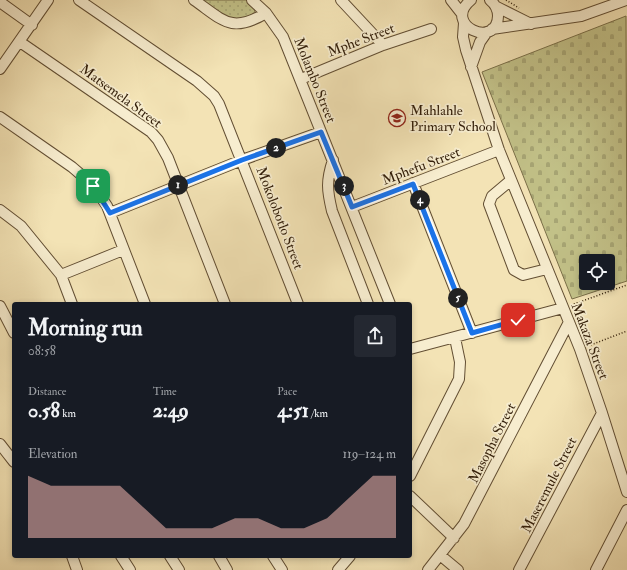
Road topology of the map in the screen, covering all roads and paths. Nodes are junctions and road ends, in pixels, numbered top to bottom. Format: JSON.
{"nodes":[{"id":1,"x":48,"y":0,"type":"edge"},
{"id":2,"x":79,"y":0,"type":"edge"},
{"id":3,"x":194,"y":0,"type":"edge"},
{"id":4,"x":252,"y":0,"type":"edge"},
{"id":5,"x":342,"y":0,"type":"edge"},
{"id":6,"x":451,"y":0,"type":"edge"},
{"id":7,"x":471,"y":0,"type":"edge"},
{"id":8,"x":626,"y":0,"type":"edge"},
{"id":9,"x":1,"y":3,"type":"edge"},
{"id":10,"x":493,"y":4,"type":"edge"},
{"id":11,"x":266,"y":13,"type":"junction"},
{"id":12,"x":463,"y":18,"type":"junction"},
{"id":13,"x":532,"y":24,"type":"junction"},
{"id":14,"x":32,"y":25,"type":"junction"},
{"id":15,"x":431,"y":29,"type":"dead end"},
{"id":16,"x":490,"y":30,"type":"junction"},
{"id":17,"x":20,"y":42,"type":"junction"},
{"id":18,"x":383,"y":45,"type":"junction"},
{"id":19,"x":472,"y":67,"type":"junction"},
{"id":20,"x":0,"y":69,"type":"edge"},
{"id":21,"x":301,"y":79,"type":"junction"},
{"id":22,"x":0,"y":117,"type":"edge"},
{"id":23,"x":321,"y":132,"type":"junction"},
{"id":24,"x":499,"y":150,"type":"junction"},
{"id":25,"x":242,"y":160,"type":"junction"},
{"id":26,"x":333,"y":160,"type":"junction"},
{"id":27,"x":511,"y":180,"type":"junction"},
{"id":28,"x":413,"y":184,"type":"junction"},
{"id":29,"x":178,"y":185,"type":"junction"},
{"id":30,"x":352,"y":207,"type":"junction"},
{"id":31,"x":0,"y":210,"type":"edge"},
{"id":32,"x":110,"y":213,"type":"junction"},
{"id":33,"x":123,"y":250,"type":"junction"},
{"id":34,"x":547,"y":269,"type":"junction"},
{"id":35,"x":61,"y":275,"type":"junction"},
{"id":36,"x":627,"y":285,"type":"edge"},
{"id":37,"x":71,"y":302,"type":"edge"},
{"id":38,"x":144,"y":302,"type":"edge"},
{"id":39,"x":224,"y":302,"type":"edge"},
{"id":40,"x":297,"y":302,"type":"edge"},
{"id":41,"x":367,"y":302,"type":"edge"},
{"id":42,"x":389,"y":302,"type":"edge"},
{"id":43,"x":0,"y":306,"type":"edge"},
{"id":44,"x":563,"y":308,"type":"junction"},
{"id":45,"x":569,"y":322,"type":"junction"},
{"id":46,"x":12,"y":329,"type":"edge"},
{"id":47,"x":627,"y":331,"type":"edge"},
{"id":48,"x":472,"y":333,"type":"junction"},
{"id":49,"x":455,"y":338,"type":"junction"},
{"id":50,"x":412,"y":349,"type":"edge"},
{"id":51,"x":580,"y":349,"type":"junction"},
{"id":52,"x":602,"y":413,"type":"junction"},
{"id":53,"x":0,"y":444,"type":"edge"},
{"id":54,"x":12,"y":459,"type":"edge"},
{"id":55,"x":412,"y":472,"type":"edge"},
{"id":56,"x":627,"y":492,"type":"edge"},
{"id":57,"x":412,"y":498,"type":"edge"},
{"id":58,"x":627,"y":510,"type":"edge"},
{"id":59,"x":454,"y":538,"type":"junction"},
{"id":60,"x":440,"y":555,"type":"junction"},
{"id":61,"x":73,"y":558,"type":"edge"},
{"id":62,"x":122,"y":558,"type":"edge"},
{"id":63,"x":171,"y":558,"type":"edge"},
{"id":64,"x":220,"y":558,"type":"edge"},
{"id":65,"x":274,"y":558,"type":"edge"},
{"id":66,"x":348,"y":558,"type":"edge"},
{"id":67,"x":77,"y":570,"type":"edge"},
{"id":68,"x":130,"y":570,"type":"edge"},
{"id":69,"x":179,"y":570,"type":"edge"},
{"id":70,"x":227,"y":570,"type":"edge"},
{"id":71,"x":282,"y":570,"type":"edge"},
{"id":72,"x":338,"y":570,"type":"edge"},
{"id":73,"x":428,"y":570,"type":"edge"},
{"id":74,"x":458,"y":570,"type":"edge"},
{"id":75,"x":519,"y":570,"type":"edge"},
{"id":76,"x":596,"y":570,"type":"edge"}],
"edges":[{"from":1,"to":14,"type":"street"},
{"from":2,"to":25,"type":"street","name":"Mokolobotlo Street"},
{"from":3,"to":11,"type":"street"},
{"from":4,"to":11,"type":"street","name":"Molambo Street"},
{"from":5,"to":18,"type":"street"},
{"from":6,"to":12,"type":"street"},
{"from":7,"to":12,"type":"street"},
{"from":8,"to":13,"type":"street"},
{"from":9,"to":14,"type":"street"},
{"from":10,"to":13,"type":"street"},
{"from":10,"to":16,"type":"street"},
{"from":11,"to":21,"type":"street","name":"Molambo Street"},
{"from":12,"to":16,"type":"street"},
{"from":12,"to":19,"type":"street","name":"Makaza Street"},
{"from":13,"to":16,"type":"street"},
{"from":14,"to":17,"type":"street"},
{"from":15,"to":18,"type":"street","name":"Mphe Street"},
{"from":16,"to":19,"type":"street"},
{"from":17,"to":20,"type":"street"},
{"from":17,"to":29,"type":"street","name":"Matsemela Street"},
{"from":18,"to":21,"type":"street","name":"Mphe Street"},
{"from":19,"to":24,"type":"street","name":"Makaza Street"},
{"from":21,"to":23,"type":"street","name":"Molambo Street"},
{"from":22,"to":32,"type":"street"},
{"from":23,"to":25,"type":"street"},
{"from":23,"to":26,"type":"street","name":"Molambo Street"},
{"from":24,"to":27,"type":"street","name":"Makaza Street"},
{"from":24,"to":28,"type":"street","name":"Mphefu Street"},
{"from":25,"to":29,"type":"street"},
{"from":25,"to":40,"type":"street","name":"Mokolobotlo Street"},
{"from":26,"to":30,"type":"street","name":"Molambo Street"},
{"from":26,"to":41,"type":"street"},
{"from":27,"to":34,"type":"street","name":"Makaza Street"},
{"from":27,"to":34,"type":"street"},
{"from":28,"to":30,"type":"street","name":"Mphefu Street"},
{"from":28,"to":48,"type":"street"},
{"from":29,"to":32,"type":"street"},
{"from":29,"to":39,"type":"street","name":"Matsemela Street"},
{"from":30,"to":42,"type":"street","name":"Molambo Street"},
{"from":31,"to":35,"type":"street"},
{"from":32,"to":33,"type":"street"},
{"from":33,"to":35,"type":"street"},
{"from":33,"to":38,"type":"street"},
{"from":34,"to":44,"type":"street","name":"Makaza Street"},
{"from":35,"to":37,"type":"street"},
{"from":36,"to":44,"type":"path"},
{"from":43,"to":46,"type":"street"},
{"from":44,"to":45,"type":"street","name":"Makaza Street"},
{"from":44,"to":48,"type":"street"},
{"from":45,"to":51,"type":"street","name":"Makaza Street"},
{"from":45,"to":59,"type":"street","name":"Masopha Street"},
{"from":47,"to":51,"type":"path"},
{"from":48,"to":49,"type":"street"},
{"from":49,"to":50,"type":"street"},
{"from":49,"to":55,"type":"street"},
{"from":51,"to":52,"type":"street","name":"Makaza Street"},
{"from":52,"to":56,"type":"street","name":"Makaza Street"},
{"from":52,"to":75,"type":"street","name":"Maseremule Street"},
{"from":53,"to":54,"type":"street"},
{"from":57,"to":59,"type":"street"},
{"from":58,"to":76,"type":"street"},
{"from":59,"to":60,"type":"street","name":"Masopha Street"},
{"from":60,"to":73,"type":"street","name":"Masopha Street"},
{"from":60,"to":74,"type":"street"},
{"from":61,"to":67,"type":"street"},
{"from":62,"to":68,"type":"street"},
{"from":63,"to":69,"type":"street"},
{"from":64,"to":70,"type":"street"},
{"from":65,"to":71,"type":"street"},
{"from":66,"to":72,"type":"street"}]}
